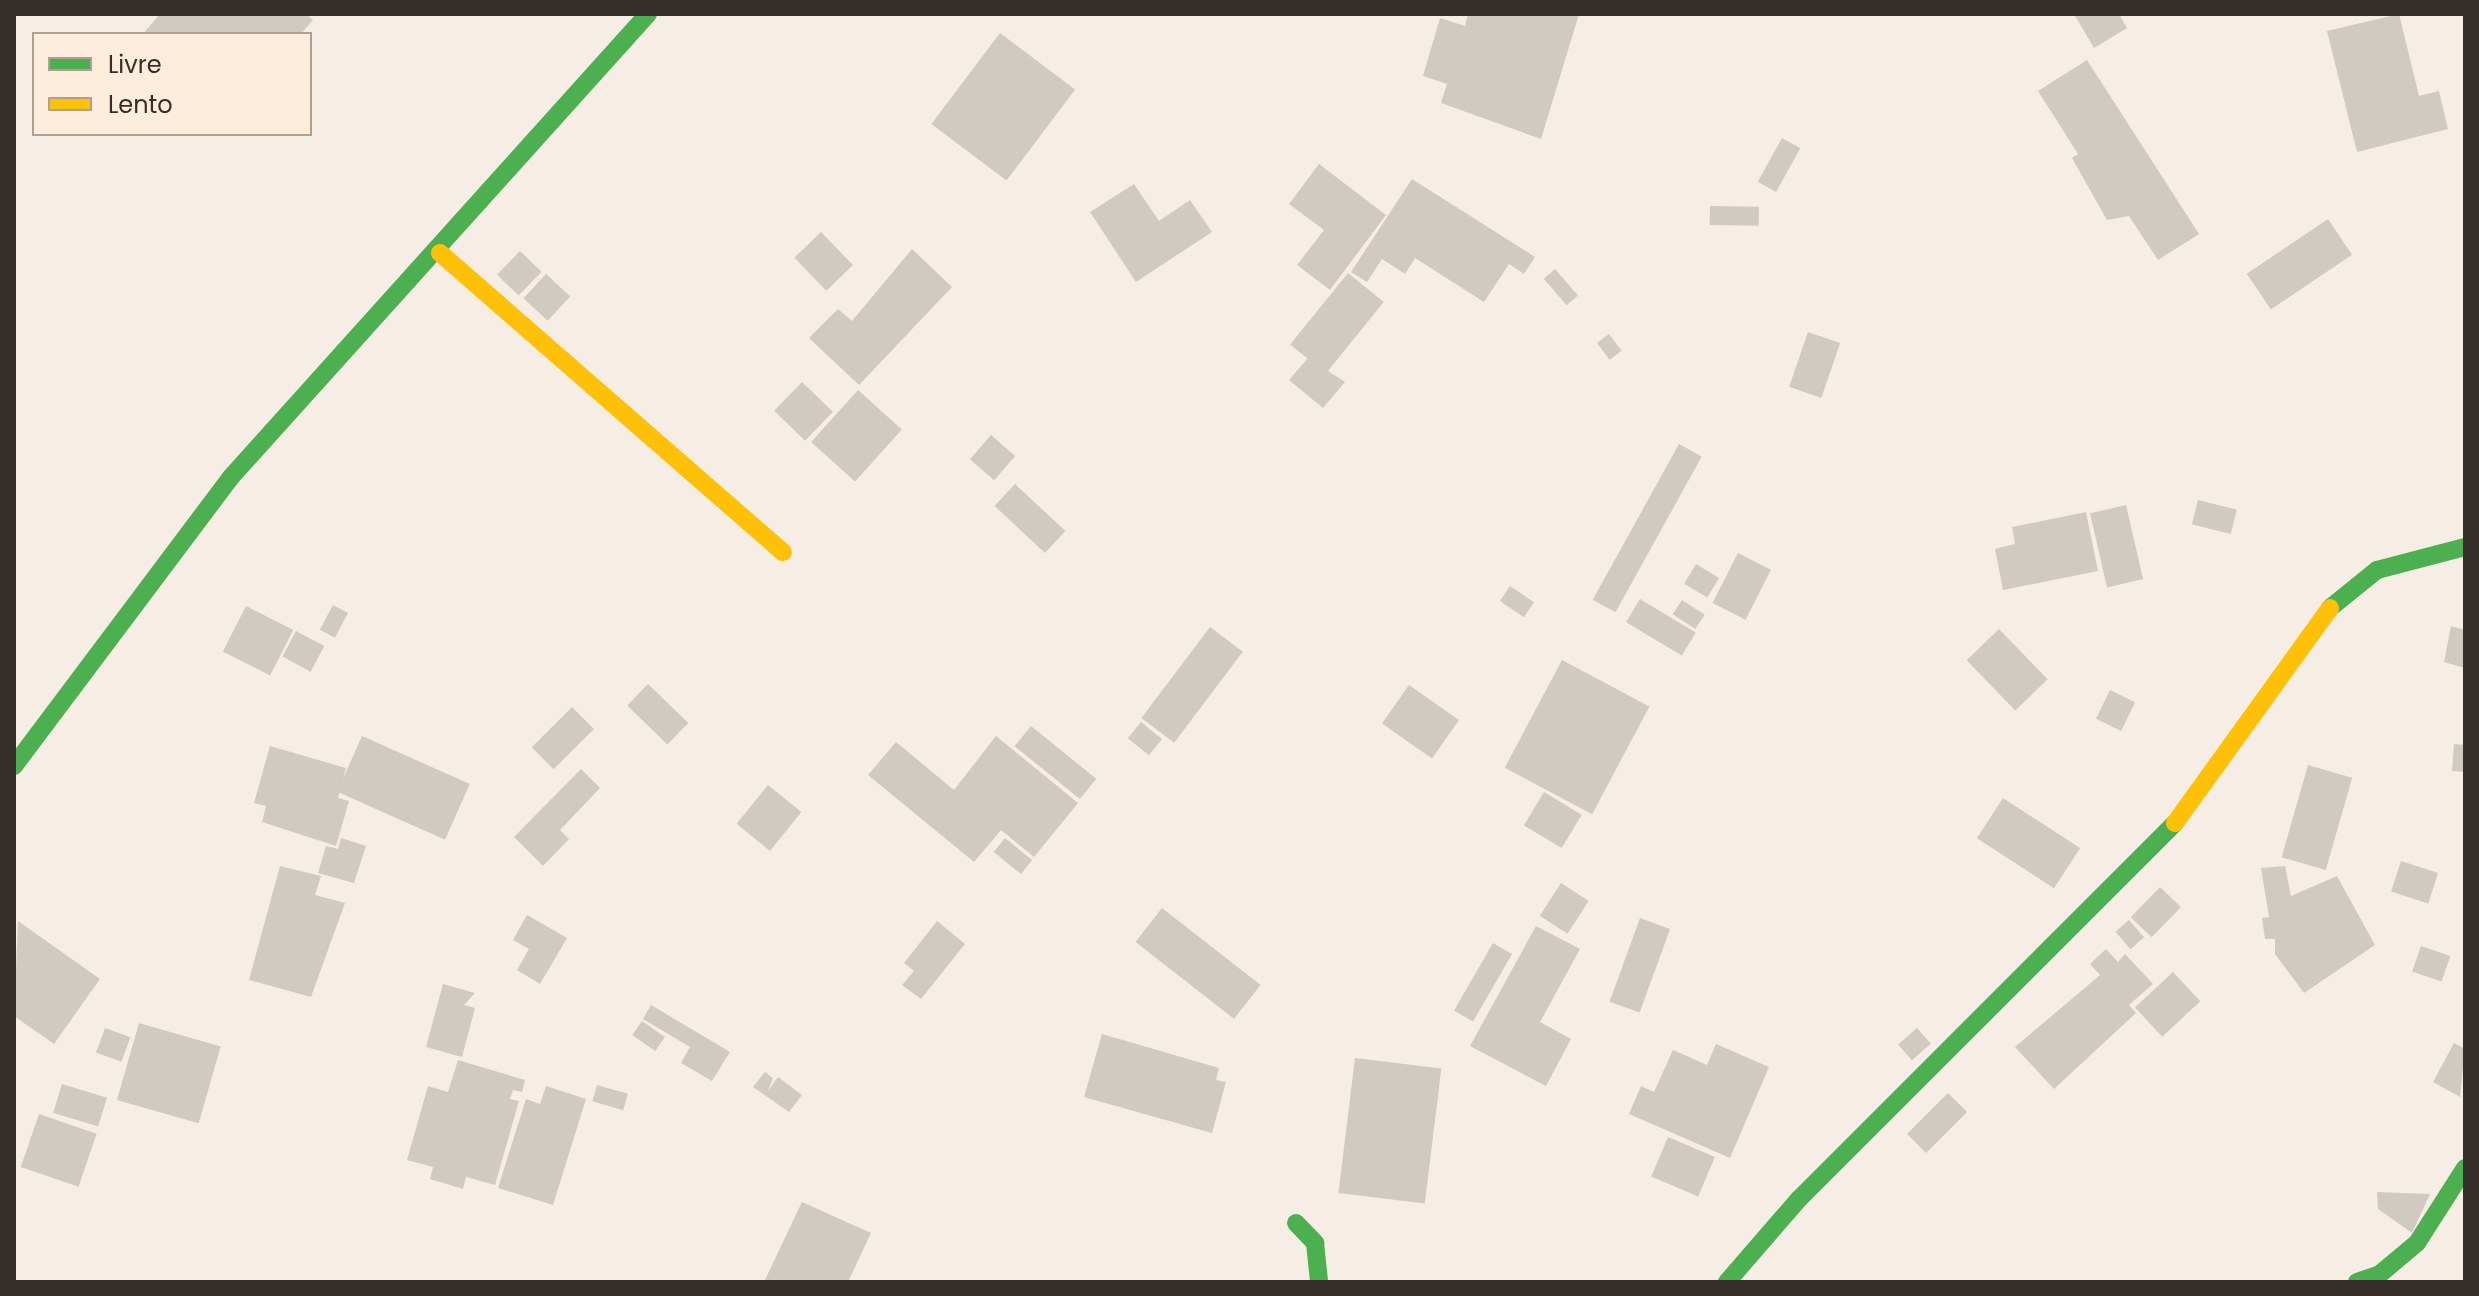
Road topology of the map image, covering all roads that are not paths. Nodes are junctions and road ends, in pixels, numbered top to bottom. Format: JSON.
{"nodes":[{"id":1,"x":648,"y":14,"type":"edge"},
{"id":2,"x":440,"y":253,"type":"junction"},
{"id":3,"x":2465,"y":547,"type":"edge"},
{"id":4,"x":783,"y":552,"type":"dead end"},
{"id":5,"x":14,"y":766,"type":"edge"},
{"id":6,"x":2465,"y":1168,"type":"edge"},
{"id":7,"x":1296,"y":1223,"type":"dead end"},
{"id":8,"x":1319,"y":1282,"type":"edge"},
{"id":9,"x":1727,"y":1282,"type":"edge"},
{"id":10,"x":2357,"y":1282,"type":"edge"}],
"edges":[{"from":1,"to":2,"type":"street"},
{"from":2,"to":4,"type":"street"},
{"from":2,"to":5,"type":"street"},
{"from":3,"to":9,"type":"street"},
{"from":6,"to":10,"type":"street"},
{"from":7,"to":8,"type":"street"}]}
